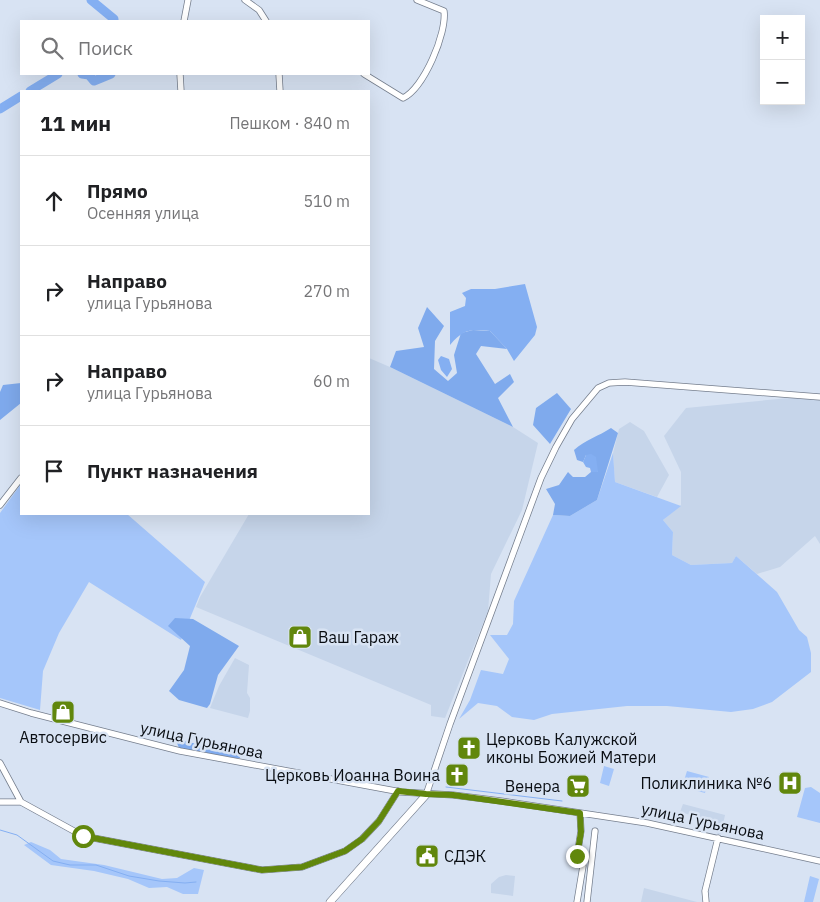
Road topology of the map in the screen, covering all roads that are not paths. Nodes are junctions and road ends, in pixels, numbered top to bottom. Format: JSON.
{"nodes":[{"id":1,"x":188,"y":0,"type":"edge"},
{"id":2,"x":245,"y":0,"type":"edge"},
{"id":3,"x":416,"y":0,"type":"edge"},
{"id":4,"x":184,"y":20,"type":"edge"},
{"id":5,"x":265,"y":20,"type":"edge"},
{"id":6,"x":180,"y":75,"type":"edge"},
{"id":7,"x":279,"y":75,"type":"edge"},
{"id":8,"x":366,"y":75,"type":"edge"},
{"id":9,"x":181,"y":90,"type":"edge"},
{"id":10,"x":280,"y":90,"type":"edge"},
{"id":11,"x":820,"y":397,"type":"edge"},
{"id":12,"x":20,"y":479,"type":"edge"},
{"id":13,"x":0,"y":505,"type":"edge"},
{"id":14,"x":0,"y":702,"type":"edge"},
{"id":15,"x":0,"y":763,"type":"edge"},
{"id":16,"x":398,"y":791,"type":"junction"},
{"id":17,"x":426,"y":794,"type":"junction"},
{"id":18,"x":0,"y":802,"type":"edge"},
{"id":19,"x":21,"y":802,"type":"junction"},
{"id":20,"x":580,"y":813,"type":"junction"},
{"id":21,"x":595,"y":831,"type":"dead end"},
{"id":22,"x":718,"y":838,"type":"junction"},
{"id":23,"x":820,"y":861,"type":"edge"},
{"id":24,"x":330,"y":902,"type":"edge"},
{"id":25,"x":577,"y":902,"type":"edge"},
{"id":26,"x":587,"y":902,"type":"edge"},
{"id":27,"x":706,"y":902,"type":"edge"}],
"edges":[{"from":1,"to":4,"type":"street"},
{"from":2,"to":5,"type":"street"},
{"from":3,"to":8,"type":"street"},
{"from":6,"to":9,"type":"street"},
{"from":7,"to":10,"type":"street"},
{"from":11,"to":17,"type":"street"},
{"from":12,"to":13,"type":"street"},
{"from":14,"to":16,"type":"street","name":"улица Гурьянова"},
{"from":15,"to":19,"type":"street"},
{"from":16,"to":17,"type":"street","name":"улица Гурьянова"},
{"from":16,"to":19,"type":"street"},
{"from":17,"to":20,"type":"street","name":"улица Гурьянова"},
{"from":17,"to":24,"type":"main road"},
{"from":18,"to":19,"type":"street"},
{"from":20,"to":22,"type":"street","name":"улица Гурьянова"},
{"from":20,"to":25,"type":"street"},
{"from":21,"to":26,"type":"street"},
{"from":22,"to":23,"type":"street","name":"улица Гурьянова"},
{"from":22,"to":27,"type":"street"}]}
